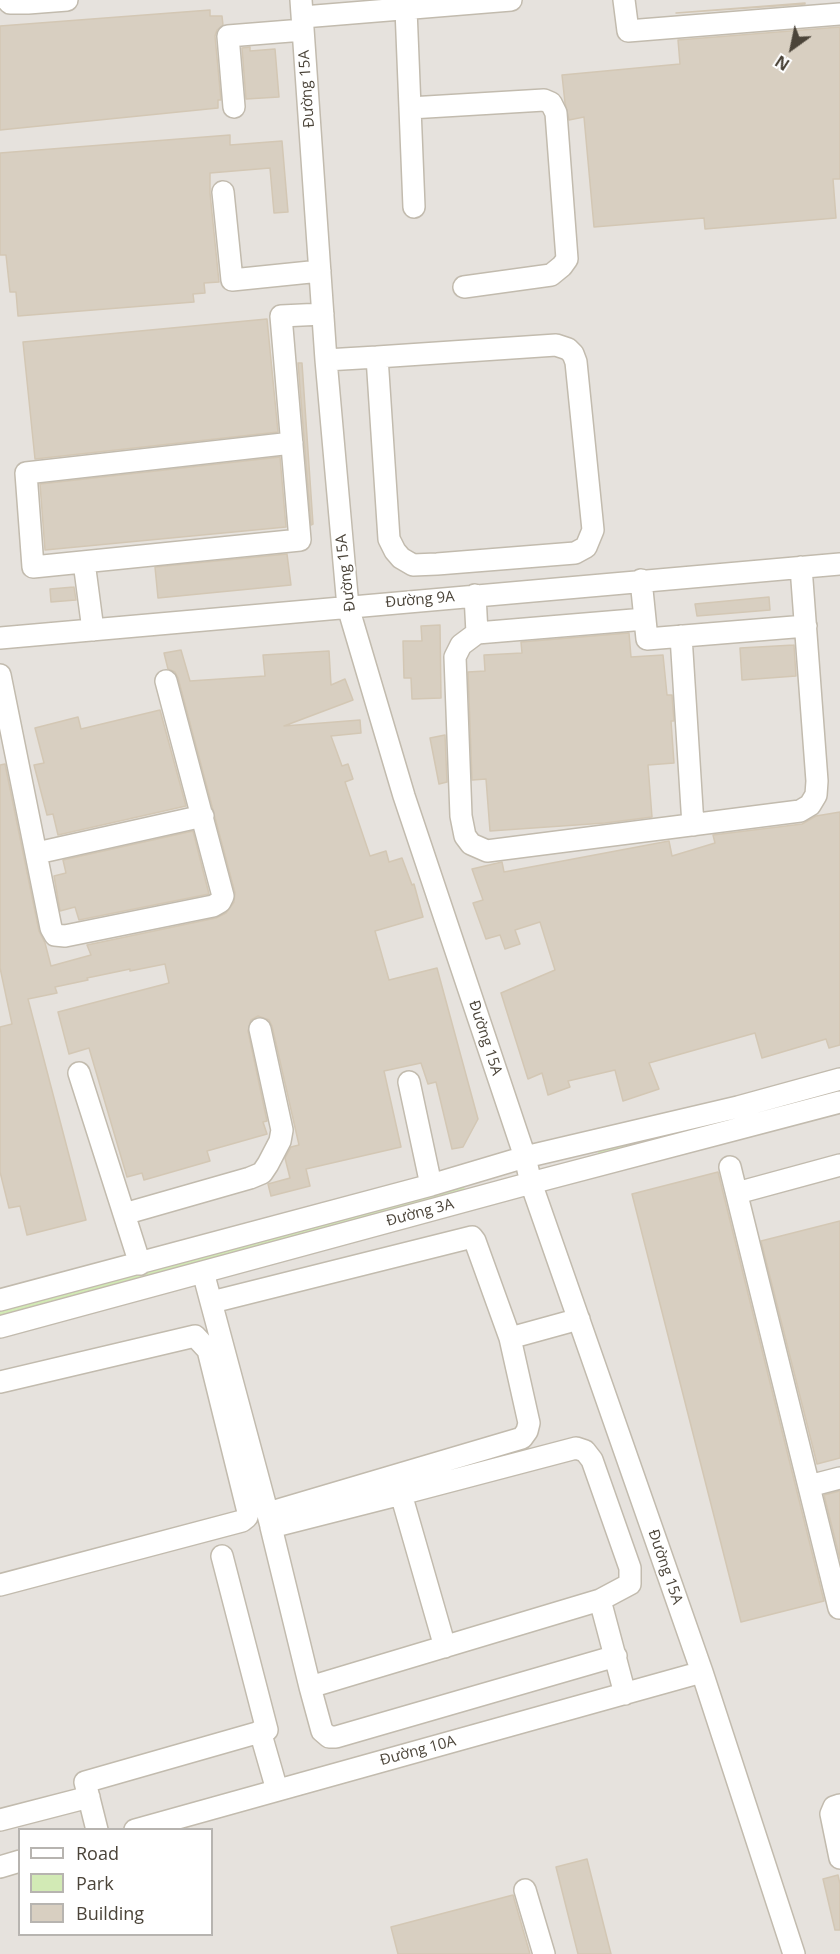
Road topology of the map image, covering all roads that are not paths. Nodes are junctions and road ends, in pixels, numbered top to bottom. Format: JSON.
{"nodes":[{"id":1,"x":7,"y":0,"type":"edge"},
{"id":2,"x":67,"y":0,"type":"edge"},
{"id":3,"x":511,"y":0,"type":"edge"},
{"id":4,"x":624,"y":0,"type":"edge"},
{"id":5,"x":371,"y":6,"type":"edge"},
{"id":6,"x":406,"y":9,"type":"junction"},
{"id":7,"x":827,"y":10,"type":"edge"},
{"id":8,"x":302,"y":16,"type":"edge"},
{"id":9,"x":234,"y":107,"type":"dead end"},
{"id":10,"x":410,"y":108,"type":"junction"},
{"id":11,"x":223,"y":192,"type":"dead end"},
{"id":12,"x":414,"y":207,"type":"dead end"},
{"id":13,"x":320,"y":271,"type":"junction"},
{"id":14,"x":464,"y":287,"type":"dead end"},
{"id":15,"x":322,"y":314,"type":"junction"},
{"id":16,"x":376,"y":357,"type":"junction"},
{"id":17,"x":326,"y":360,"type":"junction"},
{"id":18,"x":292,"y":443,"type":"junction"},
{"id":19,"x":84,"y":562,"type":"junction"},
{"id":20,"x":840,"y":564,"type":"edge"},
{"id":21,"x":801,"y":567,"type":"junction"},
{"id":22,"x":641,"y":580,"type":"junction"},
{"id":23,"x":475,"y":595,"type":"junction"},
{"id":24,"x":348,"y":607,"type":"junction"},
{"id":25,"x":645,"y":619,"type":"junction"},
{"id":26,"x":806,"y":626,"type":"junction"},
{"id":27,"x":93,"y":630,"type":"junction"},
{"id":28,"x":477,"y":633,"type":"junction"},
{"id":29,"x":681,"y":636,"type":"junction"},
{"id":30,"x":0,"y":638,"type":"edge"},
{"id":31,"x":0,"y":675,"type":"edge"},
{"id":32,"x":166,"y":681,"type":"dead end"},
{"id":33,"x":202,"y":816,"type":"junction"},
{"id":34,"x":693,"y":825,"type":"junction"},
{"id":35,"x":37,"y":852,"type":"junction"},
{"id":36,"x":260,"y":1029,"type":"dead end"},
{"id":37,"x":79,"y":1073,"type":"dead end"},
{"id":38,"x":840,"y":1079,"type":"edge"},
{"id":39,"x":410,"y":1082,"type":"dead end"},
{"id":40,"x":840,"y":1102,"type":"edge"},
{"id":41,"x":525,"y":1157,"type":"junction"},
{"id":42,"x":840,"y":1165,"type":"edge"},
{"id":43,"x":730,"y":1167,"type":"dead end"},
{"id":44,"x":531,"y":1183,"type":"junction"},
{"id":45,"x":431,"y":1185,"type":"junction"},
{"id":46,"x":737,"y":1193,"type":"junction"},
{"id":47,"x":124,"y":1214,"type":"junction"},
{"id":48,"x":140,"y":1264,"type":"junction"},
{"id":49,"x":203,"y":1272,"type":"junction"},
{"id":50,"x":0,"y":1300,"type":"edge"},
{"id":51,"x":212,"y":1302,"type":"junction"},
{"id":52,"x":579,"y":1319,"type":"junction"},
{"id":53,"x":0,"y":1327,"type":"edge"},
{"id":54,"x":510,"y":1338,"type":"junction"},
{"id":55,"x":0,"y":1382,"type":"edge"},
{"id":56,"x":840,"y":1478,"type":"edge"},
{"id":57,"x":809,"y":1486,"type":"junction"},
{"id":58,"x":400,"y":1494,"type":"junction"},
{"id":59,"x":269,"y":1520,"type":"junction"},
{"id":60,"x":222,"y":1556,"type":"dead end"},
{"id":61,"x":0,"y":1585,"type":"edge"},
{"id":62,"x":600,"y":1600,"type":"junction"},
{"id":63,"x":840,"y":1608,"type":"edge"},
{"id":64,"x":445,"y":1647,"type":"junction"},
{"id":65,"x":616,"y":1656,"type":"junction"},
{"id":66,"x":702,"y":1672,"type":"junction"},
{"id":67,"x":310,"y":1687,"type":"junction"},
{"id":68,"x":625,"y":1694,"type":"junction"},
{"id":69,"x":260,"y":1731,"type":"junction"},
{"id":70,"x":277,"y":1790,"type":"junction"},
{"id":71,"x":89,"y":1797,"type":"junction"},
{"id":72,"x":840,"y":1805,"type":"edge"},
{"id":73,"x":0,"y":1820,"type":"edge"},
{"id":74,"x":97,"y":1828,"type":"edge"},
{"id":75,"x":142,"y":1828,"type":"edge"},
{"id":76,"x":840,"y":1858,"type":"edge"},
{"id":77,"x":18,"y":1862,"type":"edge"},
{"id":78,"x":0,"y":1867,"type":"edge"},
{"id":79,"x":525,"y":1890,"type":"dead end"},
{"id":80,"x":544,"y":1954,"type":"edge"},
{"id":81,"x":794,"y":1954,"type":"edge"}],
"edges":[{"from":1,"to":2,"type":"street"},
{"from":3,"to":6,"type":"street"},
{"from":4,"to":7,"type":"street"},
{"from":5,"to":6,"type":"street"},
{"from":5,"to":8,"type":"street"},
{"from":6,"to":10,"type":"street"},
{"from":8,"to":9,"type":"street"},
{"from":8,"to":13,"type":"street","name":"Đường 15A"},
{"from":10,"to":12,"type":"street"},
{"from":10,"to":14,"type":"street"},
{"from":11,"to":13,"type":"street"},
{"from":13,"to":15,"type":"street","name":"Đường 15A"},
{"from":15,"to":17,"type":"street","name":"Đường 15A"},
{"from":15,"to":18,"type":"street"},
{"from":16,"to":16,"type":"street"},
{"from":16,"to":17,"type":"street"},
{"from":17,"to":24,"type":"street","name":"Đường 15A"},
{"from":18,"to":19,"type":"street"},
{"from":18,"to":19,"type":"street"},
{"from":19,"to":27,"type":"street"},
{"from":20,"to":21,"type":"street","name":"Đường 9A"},
{"from":21,"to":22,"type":"street","name":"Đường 9A"},
{"from":21,"to":26,"type":"street"},
{"from":22,"to":23,"type":"street","name":"Đường 9A"},
{"from":22,"to":25,"type":"street"},
{"from":23,"to":24,"type":"street","name":"Đường 9A"},
{"from":23,"to":28,"type":"street"},
{"from":24,"to":27,"type":"street","name":"Đường 9A"},
{"from":24,"to":41,"type":"street","name":"Đường 15A"},
{"from":25,"to":28,"type":"street"},
{"from":25,"to":29,"type":"street"},
{"from":26,"to":29,"type":"street"},
{"from":26,"to":34,"type":"street"},
{"from":27,"to":30,"type":"street","name":"Đường 9A"},
{"from":28,"to":34,"type":"street"},
{"from":29,"to":34,"type":"street"},
{"from":31,"to":35,"type":"street"},
{"from":32,"to":33,"type":"street"},
{"from":33,"to":35,"type":"street"},
{"from":33,"to":35,"type":"street"},
{"from":36,"to":47,"type":"street"},
{"from":37,"to":47,"type":"street"},
{"from":38,"to":41,"type":"street","name":"Đường 3A"},
{"from":39,"to":45,"type":"street"},
{"from":40,"to":44,"type":"street","name":"Đường 3A"},
{"from":41,"to":44,"type":"street","name":"Đường 15A"},
{"from":41,"to":45,"type":"street","name":"Đường 3A"},
{"from":42,"to":46,"type":"street"},
{"from":43,"to":46,"type":"street"},
{"from":44,"to":49,"type":"street","name":"Đường 3A"},
{"from":44,"to":52,"type":"street","name":"Đường 15A"},
{"from":45,"to":48,"type":"street","name":"Đường 3A"},
{"from":46,"to":57,"type":"street"},
{"from":47,"to":48,"type":"street"},
{"from":48,"to":50,"type":"street","name":"Đường 3A"},
{"from":49,"to":51,"type":"street"},
{"from":49,"to":53,"type":"street","name":"Đường 3A"},
{"from":51,"to":54,"type":"street"},
{"from":51,"to":59,"type":"street"},
{"from":52,"to":54,"type":"street"},
{"from":52,"to":66,"type":"street","name":"Đường 15A"},
{"from":54,"to":59,"type":"street"},
{"from":55,"to":61,"type":"street"},
{"from":56,"to":57,"type":"street"},
{"from":57,"to":63,"type":"street"},
{"from":58,"to":59,"type":"street"},
{"from":58,"to":62,"type":"street"},
{"from":58,"to":64,"type":"street"},
{"from":59,"to":67,"type":"street"},
{"from":60,"to":69,"type":"street"},
{"from":62,"to":64,"type":"street"},
{"from":62,"to":65,"type":"street"},
{"from":64,"to":67,"type":"street"},
{"from":65,"to":67,"type":"street"},
{"from":65,"to":68,"type":"street"},
{"from":66,"to":68,"type":"street","name":"Đường 10A"},
{"from":66,"to":81,"type":"street","name":"Đường 15A"},
{"from":68,"to":70,"type":"street","name":"Đường 10A"},
{"from":69,"to":70,"type":"street"},
{"from":69,"to":71,"type":"street"},
{"from":70,"to":75,"type":"street","name":"Đường 10A"},
{"from":71,"to":73,"type":"street"},
{"from":71,"to":74,"type":"street"},
{"from":72,"to":76,"type":"street"},
{"from":77,"to":78,"type":"street"},
{"from":79,"to":80,"type":"street"}]}
